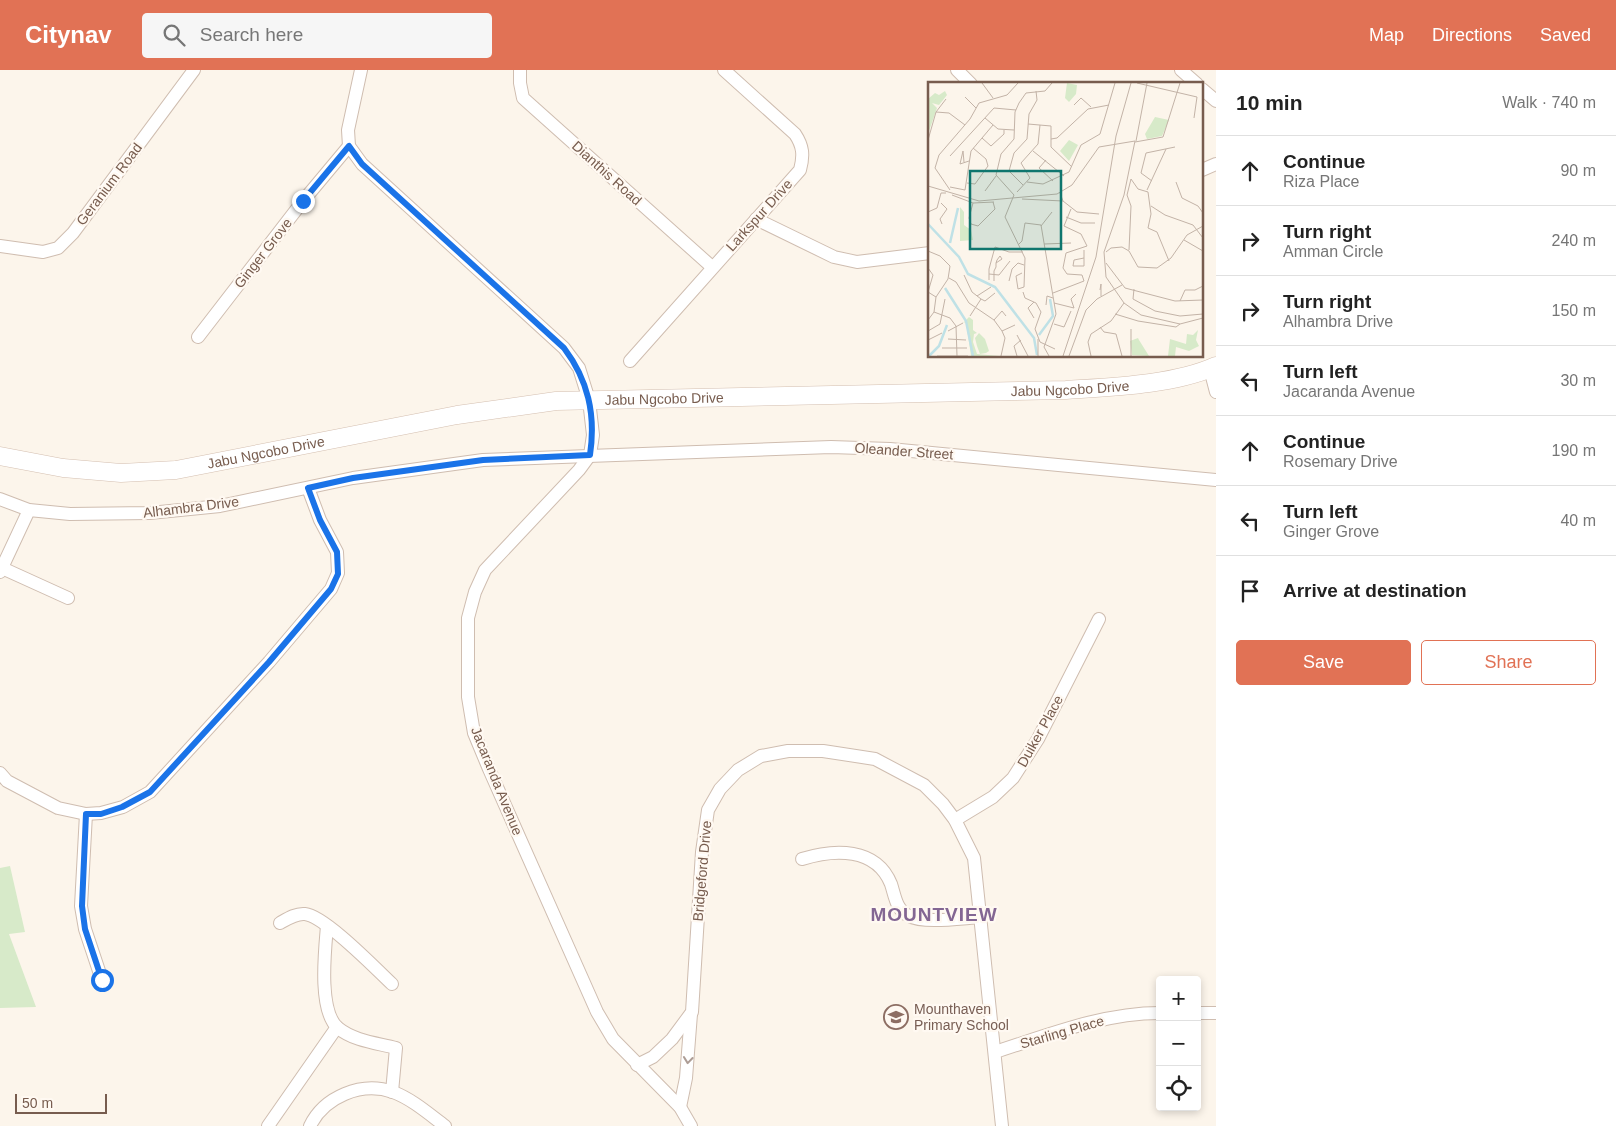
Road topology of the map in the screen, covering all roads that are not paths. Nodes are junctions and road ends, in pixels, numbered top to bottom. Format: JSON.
{"nodes":[{"id":1,"x":194,"y":70,"type":"edge"},
{"id":2,"x":361,"y":70,"type":"edge"},
{"id":3,"x":520,"y":70,"type":"edge"},
{"id":4,"x":724,"y":70,"type":"edge"},
{"id":5,"x":957,"y":70,"type":"edge"},
{"id":6,"x":1181,"y":70,"type":"edge"},
{"id":7,"x":969,"y":82,"type":"edge"},
{"id":8,"x":1195,"y":82,"type":"edge"},
{"id":9,"x":1204,"y":91,"type":"edge"},
{"id":10,"x":1216,"y":100,"type":"edge"},
{"id":11,"x":349,"y":146,"type":"junction"},
{"id":12,"x":1216,"y":164,"type":"edge"},
{"id":13,"x":1204,"y":169,"type":"edge"},
{"id":14,"x":756,"y":219,"type":"junction"},
{"id":15,"x":0,"y":246,"type":"edge"},
{"id":16,"x":928,"y":253,"type":"edge"},
{"id":17,"x":712,"y":267,"type":"junction"},
{"id":18,"x":198,"y":337,"type":"dead end"},
{"id":19,"x":630,"y":361,"type":"dead end"},
{"id":20,"x":1213,"y":368,"type":"edge"},
{"id":21,"x":1216,"y":392,"type":"edge"},
{"id":22,"x":589,"y":400,"type":"junction"},
{"id":23,"x":590,"y":455,"type":"junction"},
{"id":24,"x":0,"y":456,"type":"edge"},
{"id":25,"x":1216,"y":480,"type":"edge"},
{"id":26,"x":308,"y":488,"type":"junction"},
{"id":27,"x":0,"y":500,"type":"edge"},
{"id":28,"x":29,"y":510,"type":"junction"},
{"id":29,"x":1,"y":570,"type":"edge"},
{"id":30,"x":68,"y":598,"type":"dead end"},
{"id":31,"x":1099,"y":619,"type":"dead end"},
{"id":32,"x":0,"y":773,"type":"edge"},
{"id":33,"x":86,"y":814,"type":"junction"},
{"id":34,"x":956,"y":820,"type":"junction"},
{"id":35,"x":802,"y":859,"type":"dead end"},
{"id":36,"x":981,"y":917,"type":"junction"},
{"id":37,"x":280,"y":923,"type":"dead end"},
{"id":38,"x":327,"y":926,"type":"junction"},
{"id":39,"x":102,"y":980,"type":"dead end"},
{"id":40,"x":392,"y":984,"type":"dead end"},
{"id":41,"x":692,"y":1012,"type":"junction"},
{"id":42,"x":1156,"y":1013,"type":"edge"},
{"id":43,"x":1201,"y":1013,"type":"edge"},
{"id":44,"x":1216,"y":1013,"type":"edge"},
{"id":45,"x":337,"y":1027,"type":"junction"},
{"id":46,"x":995,"y":1052,"type":"junction"},
{"id":47,"x":637,"y":1064,"type":"junction"},
{"id":48,"x":392,"y":1092,"type":"junction"},
{"id":49,"x":680,"y":1107,"type":"junction"},
{"id":50,"x":268,"y":1126,"type":"edge"},
{"id":51,"x":310,"y":1126,"type":"edge"},
{"id":52,"x":446,"y":1126,"type":"edge"},
{"id":53,"x":691,"y":1126,"type":"edge"},
{"id":54,"x":1002,"y":1126,"type":"edge"}],
"edges":[{"from":1,"to":15,"type":"street","name":"Geranium Road"},
{"from":2,"to":11,"type":"street"},
{"from":3,"to":17,"type":"street","name":"Dianthis Road"},
{"from":4,"to":14,"type":"street","name":"Larkspur Drive"},
{"from":5,"to":7,"type":"street"},
{"from":6,"to":8,"type":"street"},
{"from":9,"to":10,"type":"street"},
{"from":11,"to":18,"type":"street","name":"Ginger Grove"},
{"from":11,"to":22,"type":"street"},
{"from":12,"to":13,"type":"street"},
{"from":14,"to":16,"type":"street"},
{"from":14,"to":17,"type":"street","name":"Larkspur Drive"},
{"from":17,"to":19,"type":"street","name":"Larkspur Drive"},
{"from":20,"to":21,"type":"street"},
{"from":20,"to":22,"type":"main road","name":"Jabu Ngcobo Drive"},
{"from":22,"to":23,"type":"street"},
{"from":22,"to":24,"type":"main road","name":"Jabu Ngcobo Drive"},
{"from":23,"to":25,"type":"street","name":"Oleander Street"},
{"from":23,"to":26,"type":"street","name":"Alhambra Drive"},
{"from":23,"to":47,"type":"street","name":"Jacaranda Avenue"},
{"from":26,"to":28,"type":"street","name":"Alhambra Drive"},
{"from":26,"to":33,"type":"street"},
{"from":27,"to":28,"type":"street","name":"Alhambra Drive"},
{"from":28,"to":29,"type":"street"},
{"from":29,"to":30,"type":"street"},
{"from":31,"to":34,"type":"street","name":"Duiker Place"},
{"from":32,"to":33,"type":"street"},
{"from":33,"to":39,"type":"street"},
{"from":34,"to":36,"type":"street","name":"Bridgeford Drive"},
{"from":34,"to":41,"type":"street","name":"Bridgeford Drive"},
{"from":35,"to":36,"type":"street"},
{"from":36,"to":46,"type":"street","name":"Bridgeford Drive"},
{"from":37,"to":38,"type":"street"},
{"from":38,"to":40,"type":"street"},
{"from":38,"to":45,"type":"street"},
{"from":41,"to":47,"type":"street"},
{"from":41,"to":49,"type":"street","name":"Bridgeford Drive","one_way":true},
{"from":42,"to":46,"type":"street","name":"Starling Place"},
{"from":43,"to":44,"type":"street"},
{"from":45,"to":48,"type":"street"},
{"from":45,"to":50,"type":"street"},
{"from":46,"to":54,"type":"street","name":"Bridgeford Drive"},
{"from":47,"to":49,"type":"street","name":"Jacaranda Avenue"},
{"from":48,"to":51,"type":"street"},
{"from":48,"to":52,"type":"street"},
{"from":49,"to":53,"type":"street","name":"Jacaranda Avenue"}]}
